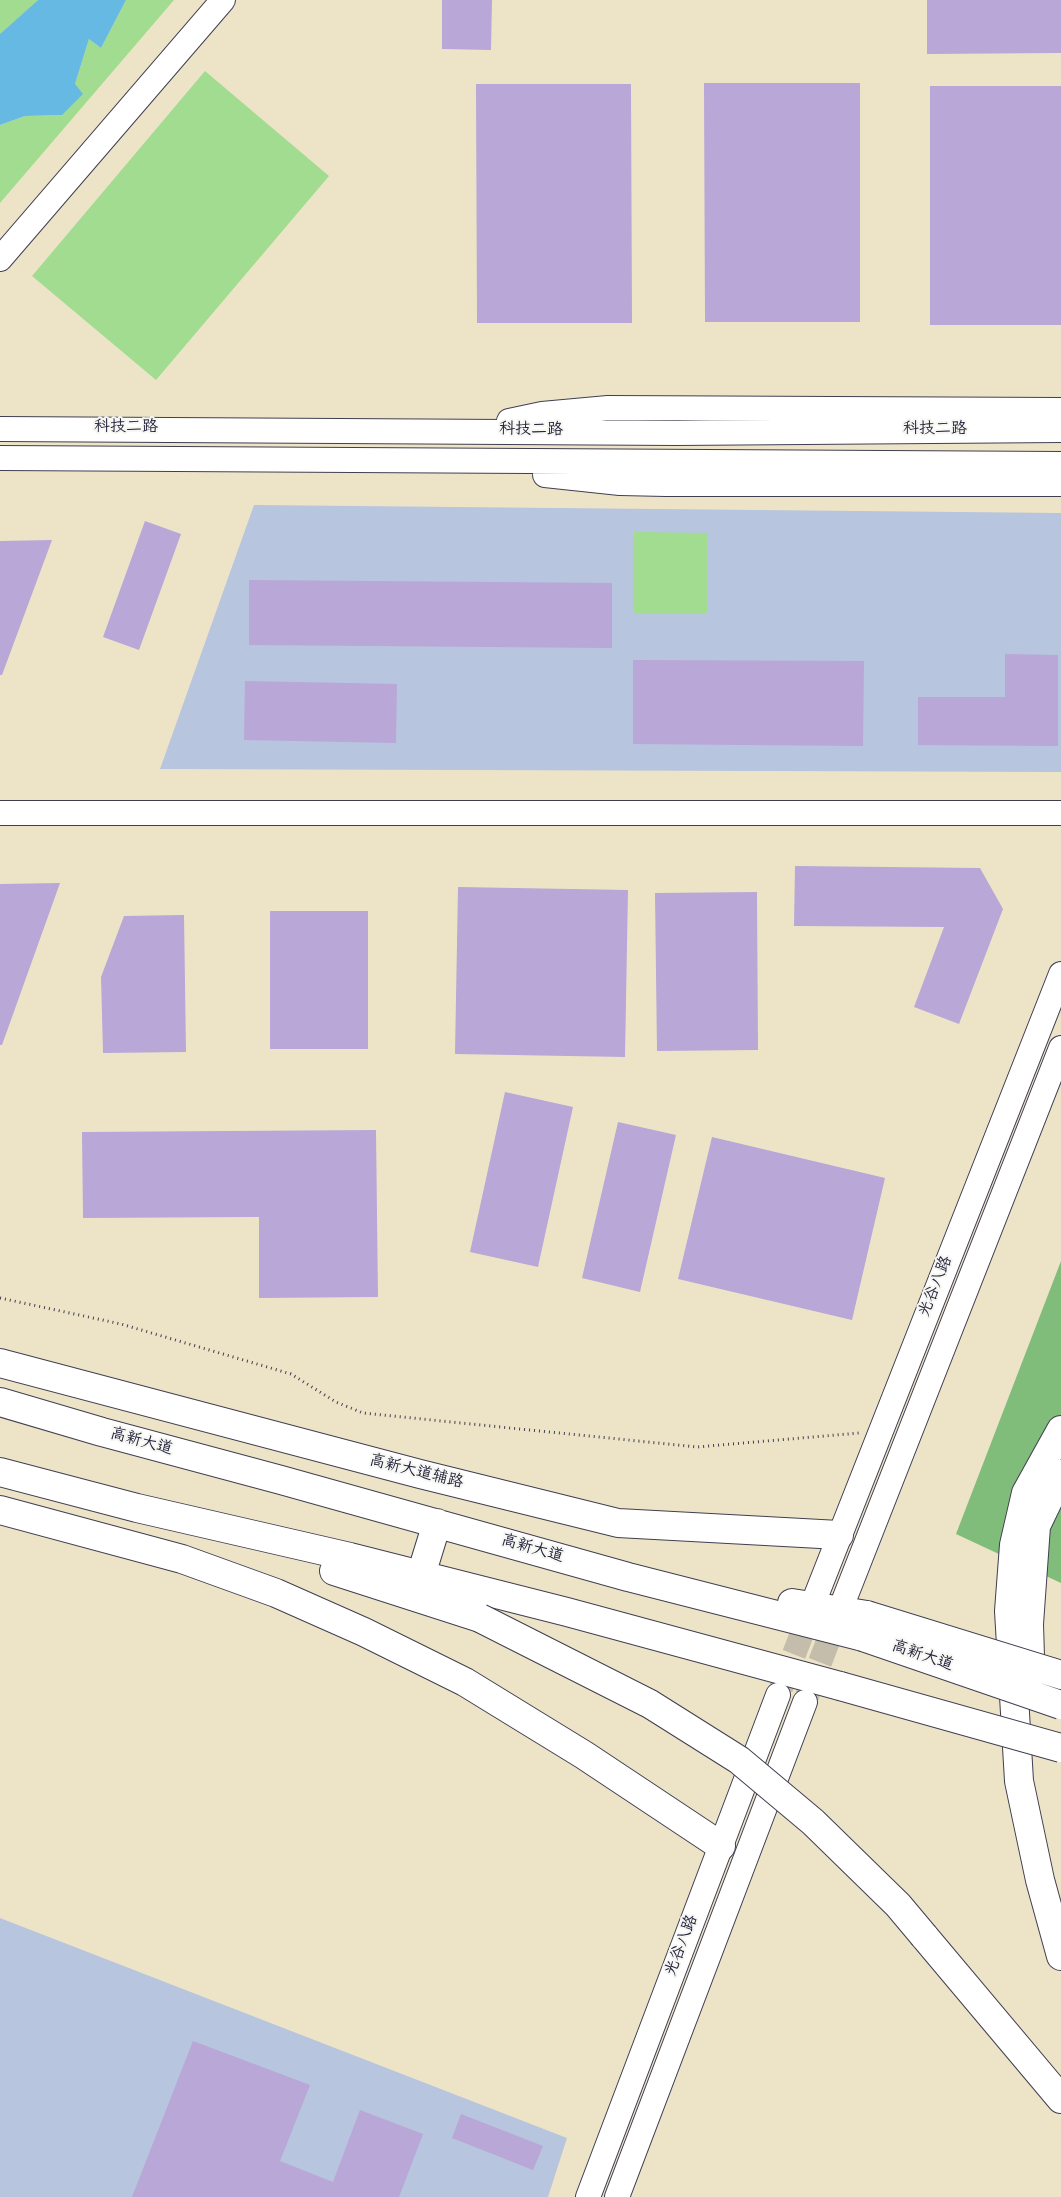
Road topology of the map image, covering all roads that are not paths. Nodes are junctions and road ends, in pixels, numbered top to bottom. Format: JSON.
{"nodes":[{"id":1,"x":223,"y":0,"type":"edge"},
{"id":2,"x":0,"y":260,"type":"edge"},
{"id":3,"x":1061,"y":410,"type":"edge"},
{"id":4,"x":0,"y":429,"type":"edge"},
{"id":5,"x":468,"y":430,"type":"junction"},
{"id":6,"x":1061,"y":430,"type":"edge"},
{"id":7,"x":0,"y":458,"type":"edge"},
{"id":8,"x":469,"y":462,"type":"junction"},
{"id":9,"x":1061,"y":464,"type":"edge"},
{"id":10,"x":1061,"y":484,"type":"edge"},
{"id":11,"x":1061,"y":813,"type":"edge"},
{"id":12,"x":0,"y":814,"type":"edge"},
{"id":13,"x":1061,"y":974,"type":"edge"},
{"id":14,"x":1061,"y":1048,"type":"edge"},
{"id":15,"x":0,"y":1363,"type":"edge"},
{"id":16,"x":0,"y":1402,"type":"edge"},
{"id":17,"x":1061,"y":1430,"type":"edge"},
{"id":18,"x":11,"y":1474,"type":"edge"},
{"id":19,"x":1061,"y":1474,"type":"edge"},
{"id":20,"x":0,"y":1510,"type":"edge"},
{"id":21,"x":437,"y":1523,"type":"junction"},
{"id":22,"x":840,"y":1535,"type":"junction"},
{"id":23,"x":422,"y":1575,"type":"junction"},
{"id":24,"x":844,"y":1600,"type":"tunnel mouth"},
{"id":25,"x":814,"y":1601,"type":"tunnel mouth"},
{"id":26,"x":865,"y":1626,"type":"junction"},
{"id":27,"x":1061,"y":1675,"type":"edge"},
{"id":28,"x":778,"y":1695,"type":"tunnel mouth"},
{"id":29,"x":805,"y":1702,"type":"tunnel mouth"},
{"id":30,"x":1061,"y":1705,"type":"edge"},
{"id":31,"x":1061,"y":1748,"type":"edge"},
{"id":32,"x":721,"y":1846,"type":"junction"},
{"id":33,"x":1061,"y":1890,"type":"edge"},
{"id":34,"x":1061,"y":1956,"type":"edge"},
{"id":35,"x":1061,"y":2099,"type":"edge"},
{"id":36,"x":588,"y":2197,"type":"edge"},
{"id":37,"x":617,"y":2197,"type":"edge"}],
"edges":[{"from":1,"to":2,"type":"street"},
{"from":3,"to":5,"type":"street"},
{"from":4,"to":5,"type":"street","name":"科技二路"},
{"from":5,"to":6,"type":"street","name":"科技二路"},
{"from":7,"to":8,"type":"street","name":"科技二路"},
{"from":8,"to":9,"type":"street","name":"科技二路"},
{"from":8,"to":10,"type":"street"},
{"from":11,"to":12,"type":"street"},
{"from":13,"to":22,"type":"street","name":"光谷八路"},
{"from":14,"to":24,"type":"street","name":"光谷八路"},
{"from":15,"to":22,"type":"main road","name":"高新大道辅路"},
{"from":16,"to":21,"type":"main road","name":"高新大道"},
{"from":17,"to":34,"type":"main road"},
{"from":18,"to":23,"type":"main road"},
{"from":18,"to":35,"type":"main road","bridge":true},
{"from":19,"to":33,"type":"main road"},
{"from":20,"to":32,"type":"main road"},
{"from":21,"to":23,"type":"main road"},
{"from":21,"to":26,"type":"main road","name":"高新大道"},
{"from":22,"to":25,"type":"street","name":"光谷八路"},
{"from":23,"to":31,"type":"main road","bridge":true},
{"from":26,"to":27,"type":"main road","bridge":true},
{"from":26,"to":30,"type":"main road","name":"高新大道","bridge":true},
{"from":28,"to":32,"type":"street","name":"光谷八路"},
{"from":29,"to":37,"type":"street","name":"光谷八路"},
{"from":32,"to":36,"type":"street","name":"光谷八路"}]}
